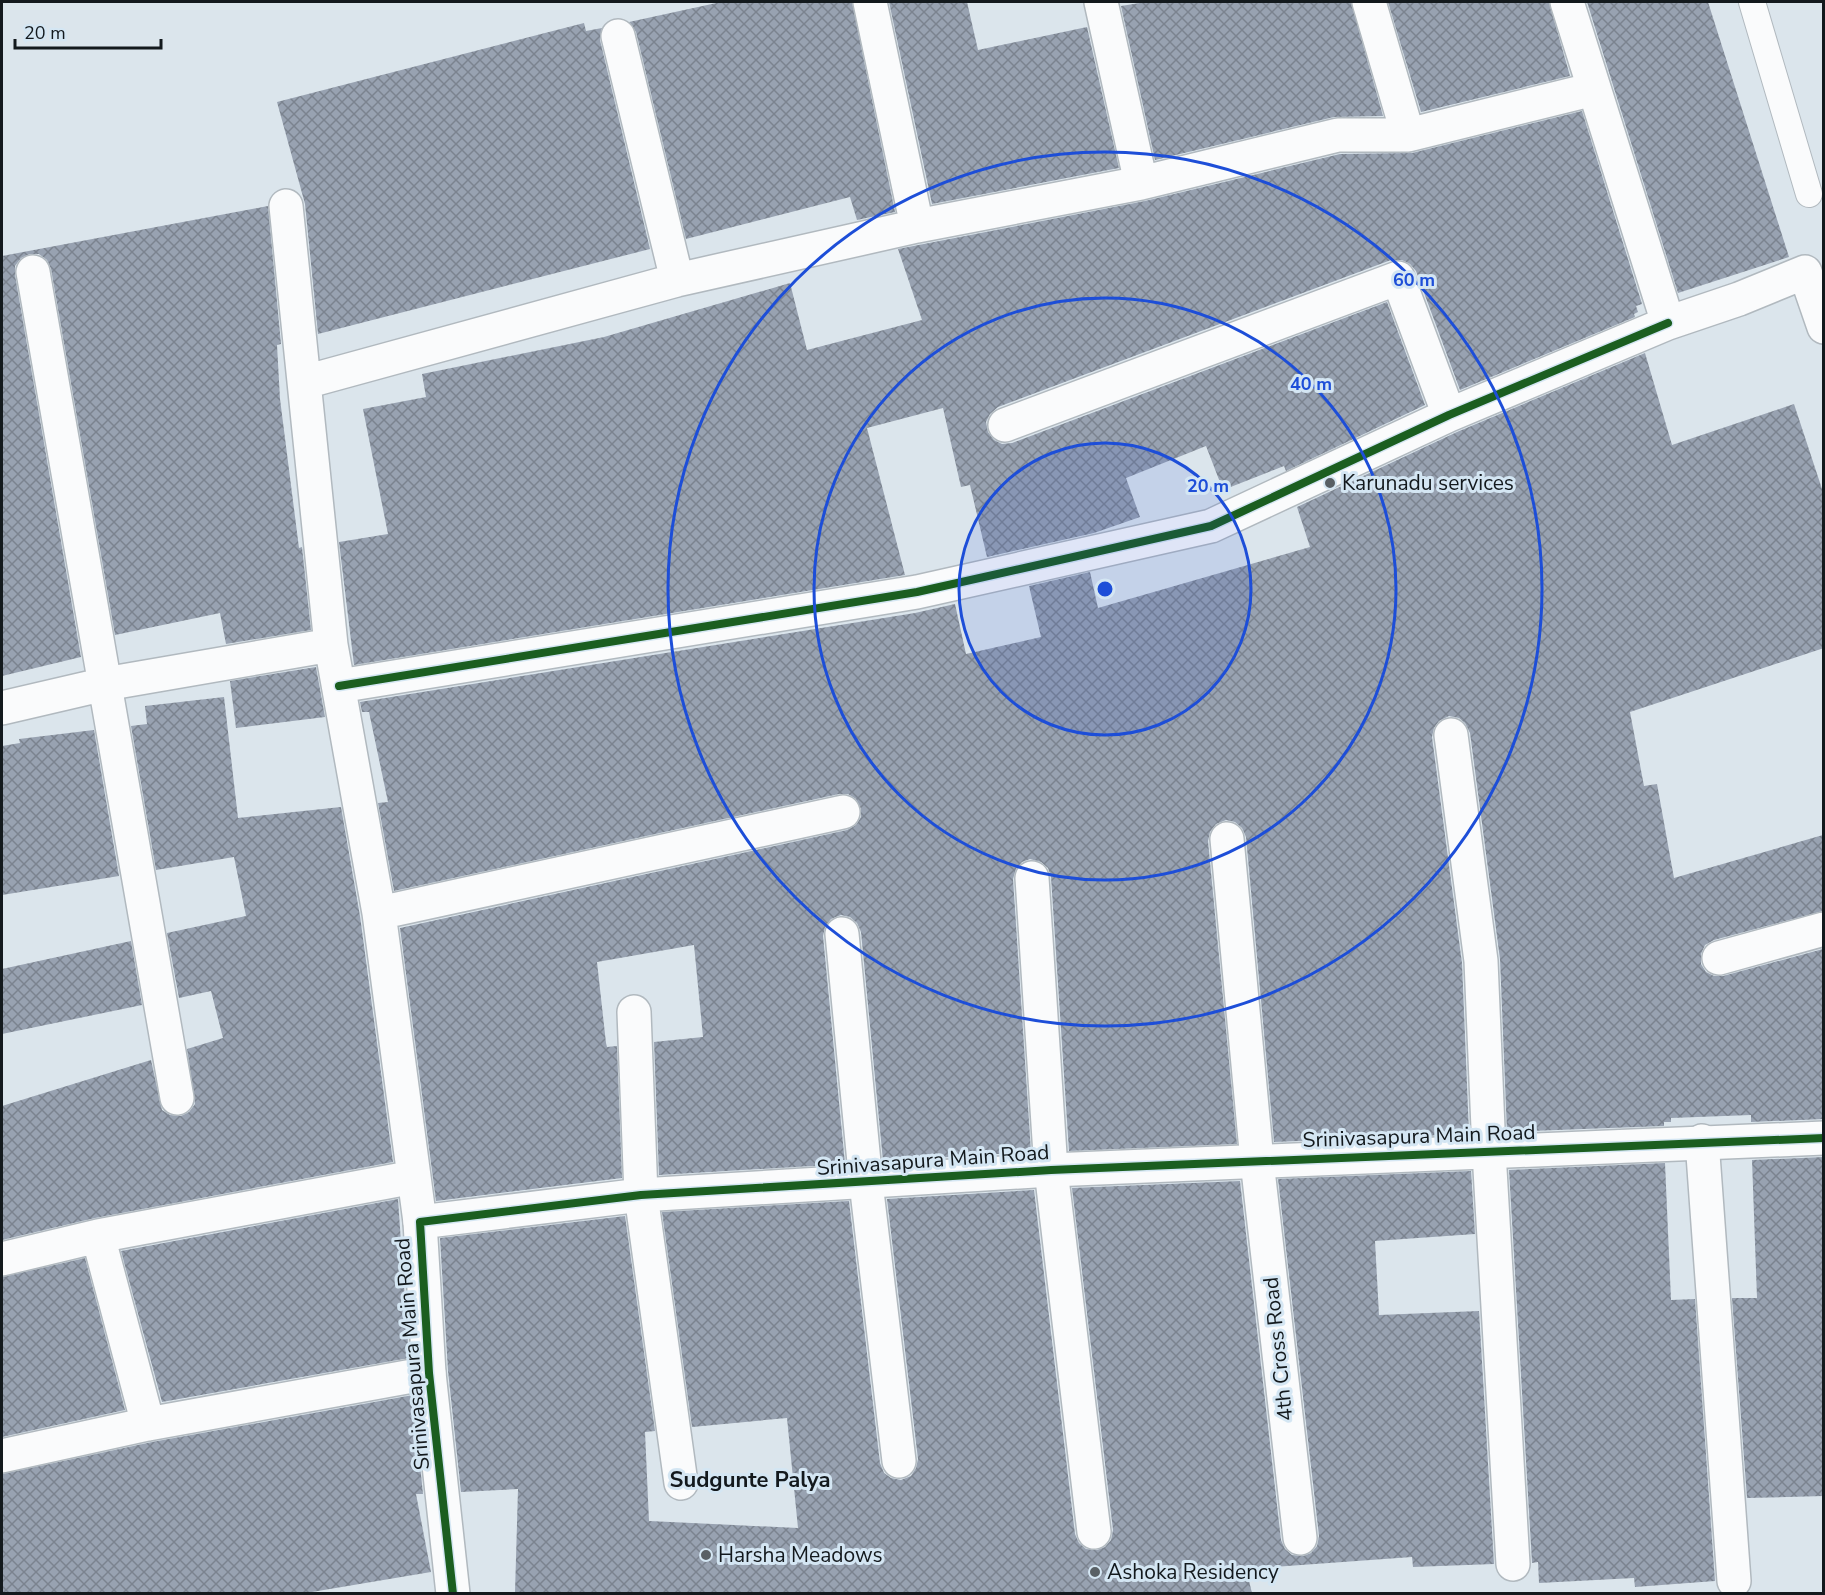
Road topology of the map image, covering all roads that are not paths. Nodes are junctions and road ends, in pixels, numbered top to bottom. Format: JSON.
{"nodes":[{"id":1,"x":870,"y":2,"type":"edge"},
{"id":2,"x":1101,"y":2,"type":"edge"},
{"id":3,"x":1370,"y":2,"type":"edge"},
{"id":4,"x":1567,"y":2,"type":"edge"},
{"id":5,"x":1752,"y":2,"type":"edge"},
{"id":6,"x":618,"y":36,"type":"dead end"},
{"id":7,"x":1594,"y":89,"type":"junction"},
{"id":8,"x":1408,"y":135,"type":"junction"},
{"id":9,"x":1141,"y":183,"type":"junction"},
{"id":10,"x":1809,"y":194,"type":"dead end"},
{"id":11,"x":286,"y":206,"type":"dead end"},
{"id":12,"x":917,"y":226,"type":"junction"},
{"id":13,"x":33,"y":272,"type":"dead end"},
{"id":14,"x":677,"y":280,"type":"junction"},
{"id":15,"x":1668,"y":323,"type":"junction"},
{"id":16,"x":1824,"y":327,"type":"edge"},
{"id":17,"x":305,"y":382,"type":"junction"},
{"id":18,"x":1449,"y":415,"type":"junction"},
{"id":19,"x":1005,"y":425,"type":"dead end"},
{"id":20,"x":331,"y":645,"type":"junction"},
{"id":21,"x":105,"y":684,"type":"junction"},
{"id":22,"x":339,"y":686,"type":"junction"},
{"id":23,"x":2,"y":708,"type":"edge"},
{"id":24,"x":1451,"y":735,"type":"dead end"},
{"id":25,"x":843,"y":812,"type":"dead end"},
{"id":26,"x":1227,"y":838,"type":"dead end"},
{"id":27,"x":1032,"y":878,"type":"dead end"},
{"id":28,"x":379,"y":913,"type":"junction"},
{"id":29,"x":1824,"y":929,"type":"edge"},
{"id":30,"x":842,"y":933,"type":"dead end"},
{"id":31,"x":1719,"y":958,"type":"dead end"},
{"id":32,"x":634,"y":1012,"type":"dead end"},
{"id":33,"x":177,"y":1098,"type":"dead end"},
{"id":34,"x":1824,"y":1138,"type":"edge"},
{"id":35,"x":1702,"y":1141,"type":"junction"},
{"id":36,"x":1489,"y":1152,"type":"junction"},
{"id":37,"x":1257,"y":1161,"type":"junction"},
{"id":38,"x":1051,"y":1170,"type":"junction"},
{"id":39,"x":414,"y":1177,"type":"junction"},
{"id":40,"x":866,"y":1183,"type":"junction"},
{"id":41,"x":641,"y":1195,"type":"junction"},
{"id":42,"x":420,"y":1221,"type":"junction"},
{"id":43,"x":98,"y":1236,"type":"junction"},
{"id":44,"x":2,"y":1258,"type":"edge"},
{"id":45,"x":429,"y":1373,"type":"junction"},
{"id":46,"x":148,"y":1424,"type":"junction"},
{"id":47,"x":2,"y":1456,"type":"edge"},
{"id":48,"x":899,"y":1461,"type":"dead end"},
{"id":49,"x":681,"y":1483,"type":"dead end"},
{"id":50,"x":1094,"y":1532,"type":"dead end"},
{"id":51,"x":1300,"y":1538,"type":"dead end"},
{"id":52,"x":1512,"y":1564,"type":"dead end"},
{"id":53,"x":1734,"y":1581,"type":"dead end"},
{"id":54,"x":453,"y":1593,"type":"edge"}],
"edges":[{"from":1,"to":12,"type":"street"},
{"from":2,"to":9,"type":"street"},
{"from":3,"to":8,"type":"street"},
{"from":4,"to":7,"type":"street"},
{"from":5,"to":10,"type":"lane"},
{"from":6,"to":14,"type":"street"},
{"from":7,"to":8,"type":"street"},
{"from":7,"to":15,"type":"street"},
{"from":8,"to":9,"type":"street"},
{"from":9,"to":12,"type":"street"},
{"from":11,"to":17,"type":"street"},
{"from":12,"to":14,"type":"street"},
{"from":13,"to":21,"type":"street"},
{"from":14,"to":17,"type":"street"},
{"from":15,"to":16,"type":"street"},
{"from":15,"to":18,"type":"street"},
{"from":17,"to":20,"type":"street"},
{"from":18,"to":19,"type":"street"},
{"from":18,"to":22,"type":"street"},
{"from":20,"to":21,"type":"street"},
{"from":20,"to":22,"type":"street"},
{"from":21,"to":23,"type":"street"},
{"from":21,"to":33,"type":"street"},
{"from":22,"to":28,"type":"street"},
{"from":24,"to":36,"type":"street"},
{"from":25,"to":28,"type":"street"},
{"from":26,"to":37,"type":"street","name":"4th Cross Road"},
{"from":27,"to":38,"type":"street"},
{"from":28,"to":39,"type":"street"},
{"from":29,"to":31,"type":"street"},
{"from":30,"to":40,"type":"street"},
{"from":32,"to":41,"type":"street"},
{"from":34,"to":35,"type":"street","name":"Srinivasapura Main Road"},
{"from":35,"to":36,"type":"street","name":"Srinivasapura Main Road"},
{"from":35,"to":53,"type":"street"},
{"from":36,"to":37,"type":"street","name":"Srinivasapura Main Road"},
{"from":36,"to":52,"type":"street"},
{"from":37,"to":38,"type":"street","name":"Srinivasapura Main Road"},
{"from":37,"to":51,"type":"street","name":"4th Cross Road"},
{"from":38,"to":40,"type":"street","name":"Srinivasapura Main Road"},
{"from":38,"to":50,"type":"street"},
{"from":39,"to":42,"type":"street"},
{"from":39,"to":43,"type":"street"},
{"from":40,"to":41,"type":"street","name":"Srinivasapura Main Road"},
{"from":40,"to":48,"type":"street"},
{"from":41,"to":42,"type":"street","name":"Srinivasapura Main Road"},
{"from":41,"to":49,"type":"street"},
{"from":42,"to":45,"type":"street","name":"Srinivasapura Main Road"},
{"from":43,"to":44,"type":"street"},
{"from":43,"to":46,"type":"street"},
{"from":45,"to":46,"type":"street"},
{"from":45,"to":54,"type":"street","name":"Srinivasapura Main Road"},
{"from":46,"to":47,"type":"street"}]}
